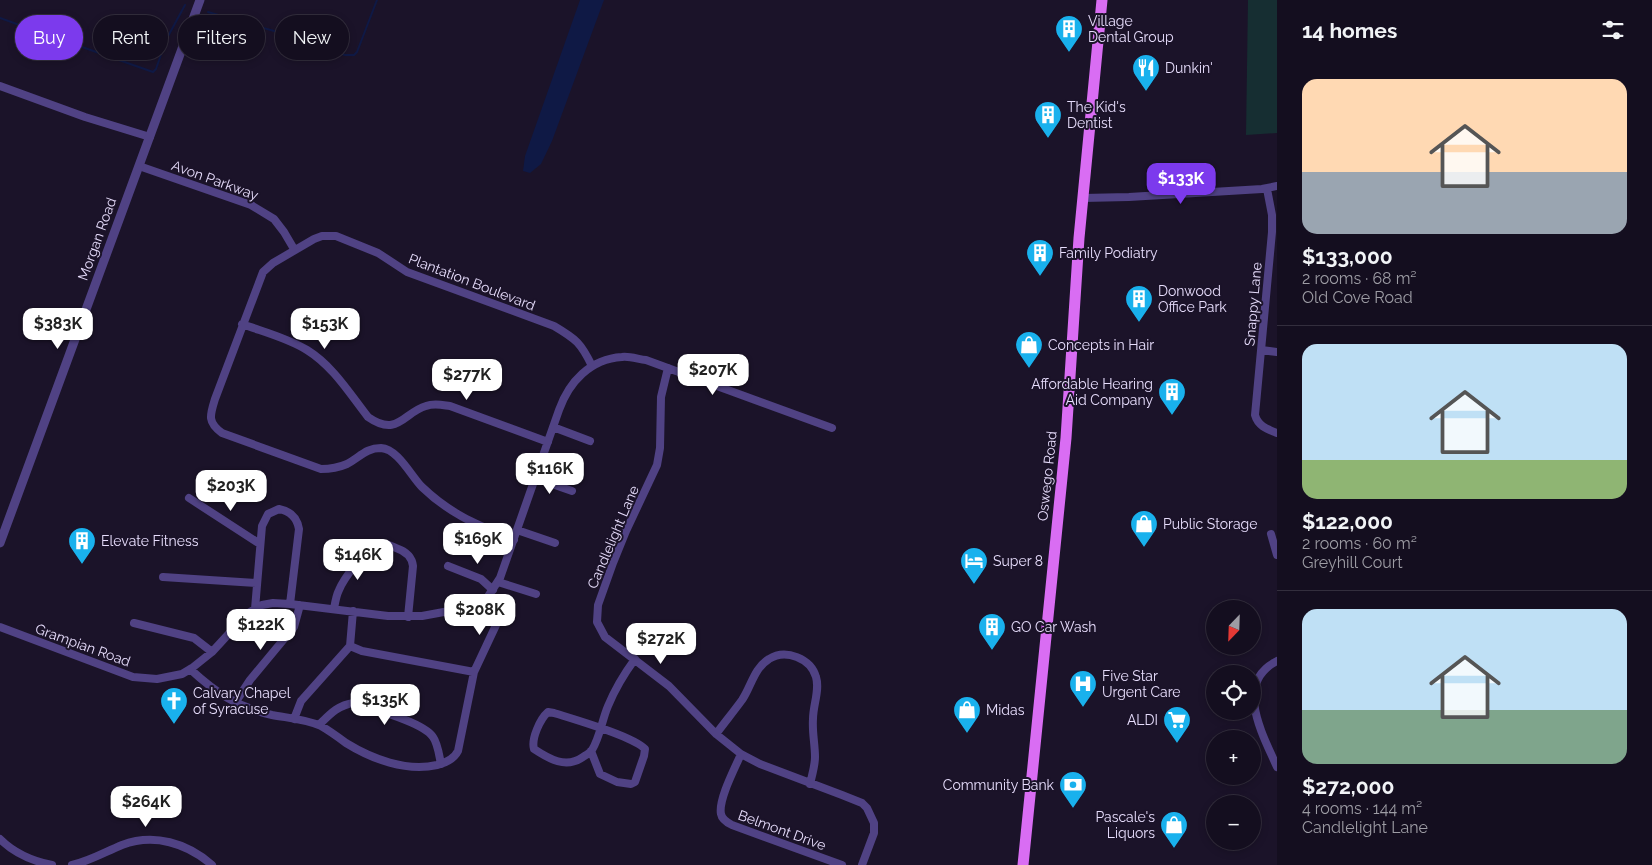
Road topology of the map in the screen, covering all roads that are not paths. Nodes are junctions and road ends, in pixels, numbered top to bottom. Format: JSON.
{"nodes":[{"id":1,"x":200,"y":0,"type":"edge"},
{"id":2,"x":1102,"y":0,"type":"edge"},
{"id":3,"x":0,"y":86,"type":"edge"},
{"id":4,"x":150,"y":137,"type":"junction"},
{"id":5,"x":139,"y":166,"type":"junction"},
{"id":6,"x":1277,"y":186,"type":"edge"},
{"id":7,"x":1267,"y":189,"type":"junction"},
{"id":8,"x":1082,"y":198,"type":"junction"},
{"id":9,"x":294,"y":249,"type":"junction"},
{"id":10,"x":1273,"y":263,"type":"edge"},
{"id":11,"x":242,"y":324,"type":"junction"},
{"id":12,"x":1261,"y":350,"type":"junction"},
{"id":13,"x":1277,"y":352,"type":"edge"},
{"id":14,"x":592,"y":366,"type":"junction"},
{"id":15,"x":668,"y":368,"type":"junction"},
{"id":16,"x":553,"y":427,"type":"junction"},
{"id":17,"x":832,"y":428,"type":"dead end"},
{"id":18,"x":1277,"y":433,"type":"edge"},
{"id":19,"x":590,"y":441,"type":"dead end"},
{"id":20,"x":548,"y":442,"type":"junction"},
{"id":21,"x":535,"y":478,"type":"junction"},
{"id":22,"x":572,"y":491,"type":"dead end"},
{"id":23,"x":189,"y":498,"type":"dead end"},
{"id":24,"x":517,"y":530,"type":"junction"},
{"id":25,"x":1271,"y":534,"type":"dead end"},
{"id":26,"x":514,"y":540,"type":"junction"},
{"id":27,"x":0,"y":543,"type":"edge"},
{"id":28,"x":554,"y":543,"type":"dead end"},
{"id":29,"x":260,"y":544,"type":"junction"},
{"id":30,"x":1277,"y":555,"type":"edge"},
{"id":31,"x":448,"y":566,"type":"dead end"},
{"id":32,"x":163,"y":577,"type":"dead end"},
{"id":33,"x":498,"y":582,"type":"junction"},
{"id":34,"x":256,"y":583,"type":"junction"},
{"id":35,"x":493,"y":590,"type":"junction"},
{"id":36,"x":536,"y":594,"type":"dead end"},
{"id":37,"x":487,"y":598,"type":"junction"},
{"id":38,"x":290,"y":604,"type":"junction"},
{"id":39,"x":300,"y":605,"type":"junction"},
{"id":40,"x":255,"y":609,"type":"junction"},
{"id":41,"x":334,"y":609,"type":"junction"},
{"id":42,"x":353,"y":611,"type":"junction"},
{"id":43,"x":408,"y":616,"type":"junction"},
{"id":44,"x":134,"y":623,"type":"dead end"},
{"id":45,"x":0,"y":627,"type":"edge"},
{"id":46,"x":350,"y":646,"type":"junction"},
{"id":47,"x":212,"y":652,"type":"junction"},
{"id":48,"x":635,"y":659,"type":"junction"},
{"id":49,"x":1277,"y":661,"type":"edge"},
{"id":50,"x":190,"y":669,"type":"junction"},
{"id":51,"x":474,"y":672,"type":"junction"},
{"id":52,"x":234,"y":703,"type":"junction"},
{"id":53,"x":294,"y":719,"type":"junction"},
{"id":54,"x":319,"y":725,"type":"junction"},
{"id":55,"x":600,"y":728,"type":"junction"},
{"id":56,"x":716,"y":734,"type":"junction"},
{"id":57,"x":592,"y":751,"type":"junction"},
{"id":58,"x":740,"y":754,"type":"junction"},
{"id":59,"x":441,"y":764,"type":"junction"},
{"id":60,"x":1277,"y":767,"type":"edge"},
{"id":61,"x":810,"y":784,"type":"junction"},
{"id":62,"x":0,"y":839,"type":"edge"},
{"id":63,"x":82,"y":864,"type":"edge"},
{"id":64,"x":52,"y":865,"type":"edge"},
{"id":65,"x":72,"y":865,"type":"edge"},
{"id":66,"x":212,"y":865,"type":"edge"},
{"id":67,"x":842,"y":865,"type":"edge"},
{"id":68,"x":862,"y":865,"type":"edge"},
{"id":69,"x":1022,"y":865,"type":"edge"}],
"edges":[{"from":1,"to":4,"type":"street","name":"Morgan Road"},
{"from":2,"to":8,"type":"main road","name":"Oswego Road"},
{"from":3,"to":4,"type":"street"},
{"from":4,"to":5,"type":"street","name":"Morgan Road"},
{"from":5,"to":9,"type":"street","name":"Avon Parkway"},
{"from":5,"to":27,"type":"street","name":"Morgan Road"},
{"from":6,"to":7,"type":"street"},
{"from":7,"to":8,"type":"street"},
{"from":7,"to":10,"type":"street","name":"Snappy Lane"},
{"from":8,"to":69,"type":"main road","name":"Oswego Road"},
{"from":9,"to":11,"type":"street","name":"Plantation Boulevard"},
{"from":9,"to":14,"type":"street","name":"Plantation Boulevard"},
{"from":10,"to":12,"type":"street","name":"Snappy Lane"},
{"from":11,"to":20,"type":"street"},
{"from":11,"to":26,"type":"street","name":"Plantation Boulevard"},
{"from":12,"to":13,"type":"street"},
{"from":12,"to":18,"type":"street","name":"Snappy Lane"},
{"from":14,"to":15,"type":"street"},
{"from":14,"to":16,"type":"street"},
{"from":15,"to":17,"type":"street"},
{"from":15,"to":48,"type":"street","name":"Candlelight Lane"},
{"from":16,"to":19,"type":"street"},
{"from":16,"to":20,"type":"street"},
{"from":20,"to":21,"type":"street"},
{"from":21,"to":22,"type":"street"},
{"from":21,"to":24,"type":"street"},
{"from":23,"to":29,"type":"street"},
{"from":24,"to":26,"type":"street"},
{"from":24,"to":28,"type":"street"},
{"from":25,"to":30,"type":"street"},
{"from":26,"to":33,"type":"street"},
{"from":29,"to":34,"type":"street"},
{"from":29,"to":38,"type":"street"},
{"from":31,"to":35,"type":"street"},
{"from":32,"to":34,"type":"street"},
{"from":33,"to":35,"type":"street"},
{"from":33,"to":36,"type":"street"},
{"from":34,"to":40,"type":"street"},
{"from":35,"to":37,"type":"street"},
{"from":37,"to":43,"type":"street","name":"Grampian Road"},
{"from":37,"to":51,"type":"street"},
{"from":38,"to":39,"type":"street","name":"Grampian Road"},
{"from":38,"to":40,"type":"street","name":"Grampian Road"},
{"from":39,"to":41,"type":"street","name":"Grampian Road"},
{"from":39,"to":52,"type":"street"},
{"from":40,"to":47,"type":"street","name":"Grampian Road"},
{"from":41,"to":42,"type":"street","name":"Grampian Road"},
{"from":41,"to":43,"type":"street"},
{"from":42,"to":43,"type":"street","name":"Grampian Road"},
{"from":42,"to":46,"type":"street"},
{"from":44,"to":47,"type":"street"},
{"from":45,"to":50,"type":"street","name":"Grampian Road"},
{"from":46,"to":51,"type":"street"},
{"from":46,"to":53,"type":"street"},
{"from":47,"to":50,"type":"street","name":"Grampian Road"},
{"from":48,"to":55,"type":"street"},
{"from":48,"to":56,"type":"street","name":"Candlelight Lane"},
{"from":49,"to":60,"type":"street"},
{"from":50,"to":52,"type":"street"},
{"from":51,"to":59,"type":"street"},
{"from":52,"to":53,"type":"street"},
{"from":53,"to":54,"type":"street"},
{"from":54,"to":59,"type":"street"},
{"from":54,"to":59,"type":"street"},
{"from":55,"to":57,"type":"street"},
{"from":55,"to":57,"type":"street"},
{"from":55,"to":57,"type":"street"},
{"from":56,"to":58,"type":"street","name":"Candlelight Lane"},
{"from":56,"to":61,"type":"street"},
{"from":58,"to":61,"type":"street","name":"Candlelight Lane"},
{"from":58,"to":67,"type":"street","name":"Belmont Drive"},
{"from":61,"to":68,"type":"street","name":"Candlelight Lane"},
{"from":62,"to":64,"type":"street"},
{"from":63,"to":65,"type":"street"},
{"from":63,"to":66,"type":"street"}]}
